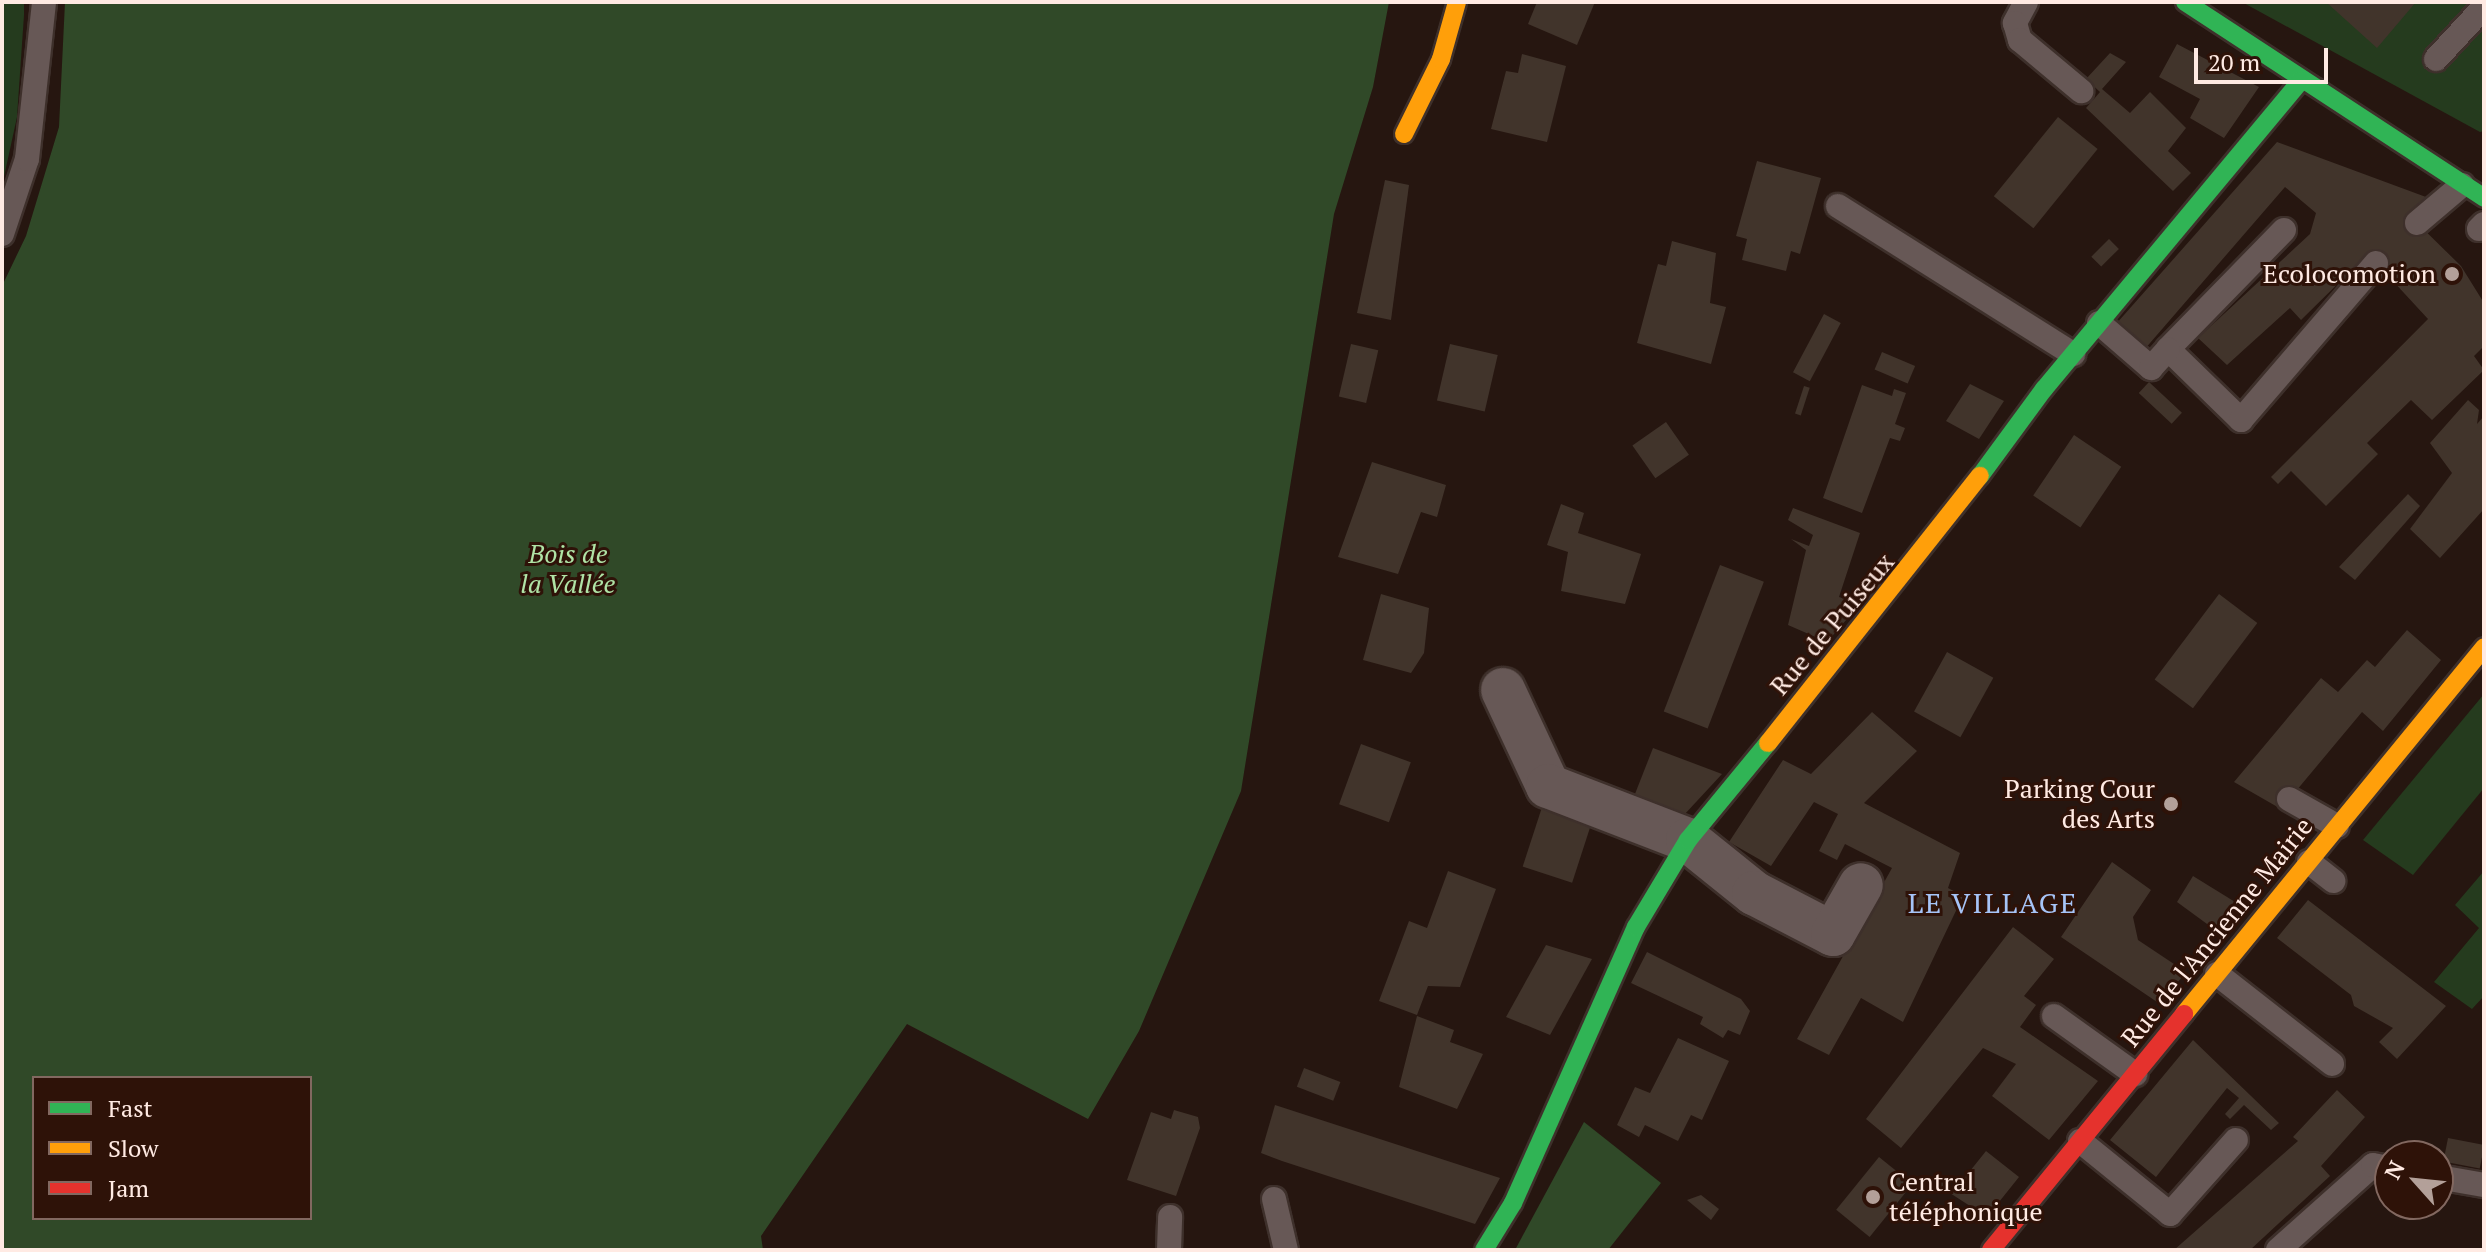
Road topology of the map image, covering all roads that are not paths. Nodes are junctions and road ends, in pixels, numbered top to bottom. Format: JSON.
{"nodes":[{"id":1,"x":44,"y":2,"type":"edge"},
{"id":2,"x":1457,"y":2,"type":"edge"},
{"id":3,"x":2026,"y":2,"type":"edge"},
{"id":4,"x":2185,"y":2,"type":"edge"},
{"id":5,"x":2484,"y":7,"type":"edge"},
{"id":6,"x":2436,"y":59,"type":"dead end"},
{"id":7,"x":2301,"y":81,"type":"junction"},
{"id":8,"x":2081,"y":91,"type":"dead end"},
{"id":9,"x":1404,"y":134,"type":"dead end"},
{"id":10,"x":2462,"y":185,"type":"junction"},
{"id":11,"x":2484,"y":198,"type":"edge"},
{"id":12,"x":1838,"y":206,"type":"dead end"},
{"id":13,"x":2417,"y":223,"type":"dead end"},
{"id":14,"x":2284,"y":230,"type":"dead end"},
{"id":15,"x":2,"y":234,"type":"edge"},
{"id":16,"x":2376,"y":263,"type":"dead end"},
{"id":17,"x":2099,"y":323,"type":"junction"},
{"id":18,"x":2168,"y":349,"type":"junction"},
{"id":19,"x":2073,"y":354,"type":"junction"},
{"id":20,"x":2484,"y":647,"type":"edge"},
{"id":21,"x":1503,"y":690,"type":"dead end"},
{"id":22,"x":2289,"y":799,"type":"dead end"},
{"id":23,"x":2337,"y":826,"type":"junction"},
{"id":24,"x":1688,"y":840,"type":"junction"},
{"id":25,"x":2309,"y":862,"type":"junction"},
{"id":26,"x":2333,"y":881,"type":"dead end"},
{"id":27,"x":1861,"y":885,"type":"dead end"},
{"id":28,"x":2217,"y":974,"type":"junction"},
{"id":29,"x":2054,"y":1016,"type":"dead end"},
{"id":30,"x":2332,"y":1064,"type":"dead end"},
{"id":31,"x":2135,"y":1074,"type":"junction"},
{"id":32,"x":2236,"y":1140,"type":"dead end"},
{"id":33,"x":2080,"y":1141,"type":"junction"},
{"id":34,"x":2374,"y":1165,"type":"edge"},
{"id":35,"x":2454,"y":1180,"type":"edge"},
{"id":36,"x":2484,"y":1185,"type":"edge"},
{"id":37,"x":1274,"y":1199,"type":"dead end"},
{"id":38,"x":1170,"y":1217,"type":"dead end"},
{"id":39,"x":1169,"y":1250,"type":"edge"},
{"id":40,"x":1286,"y":1250,"type":"edge"},
{"id":41,"x":1484,"y":1250,"type":"edge"},
{"id":42,"x":1991,"y":1250,"type":"edge"},
{"id":43,"x":2278,"y":1250,"type":"edge"}],
"edges":[{"from":1,"to":15,"type":"lane"},
{"from":2,"to":9,"type":"street"},
{"from":3,"to":8,"type":"lane"},
{"from":4,"to":7,"type":"street"},
{"from":5,"to":6,"type":"lane"},
{"from":7,"to":10,"type":"street"},
{"from":7,"to":17,"type":"street","name":"Rue de Puiseux"},
{"from":10,"to":11,"type":"street"},
{"from":10,"to":13,"type":"lane"},
{"from":12,"to":19,"type":"lane"},
{"from":14,"to":18,"type":"lane"},
{"from":16,"to":18,"type":"lane"},
{"from":17,"to":18,"type":"lane"},
{"from":17,"to":19,"type":"street","name":"Rue de Puiseux"},
{"from":19,"to":24,"type":"street","name":"Rue de Puiseux"},
{"from":20,"to":23,"type":"street","name":"Rue de l'Ancienne Mairie"},
{"from":21,"to":24,"type":"street"},
{"from":22,"to":23,"type":"lane"},
{"from":23,"to":25,"type":"street","name":"Rue de l'Ancienne Mairie"},
{"from":24,"to":27,"type":"street"},
{"from":24,"to":41,"type":"street","name":"Rue de Puiseux"},
{"from":25,"to":26,"type":"lane"},
{"from":25,"to":28,"type":"street","name":"Rue de l'Ancienne Mairie"},
{"from":28,"to":30,"type":"lane"},
{"from":28,"to":31,"type":"street","name":"Rue de l'Ancienne Mairie"},
{"from":29,"to":31,"type":"lane"},
{"from":31,"to":33,"type":"street","name":"Rue de l'Ancienne Mairie"},
{"from":32,"to":33,"type":"lane"},
{"from":33,"to":42,"type":"street","name":"Rue de l'Ancienne Mairie"},
{"from":34,"to":43,"type":"lane"},
{"from":35,"to":36,"type":"lane"},
{"from":37,"to":40,"type":"lane"},
{"from":38,"to":39,"type":"lane"}]}
